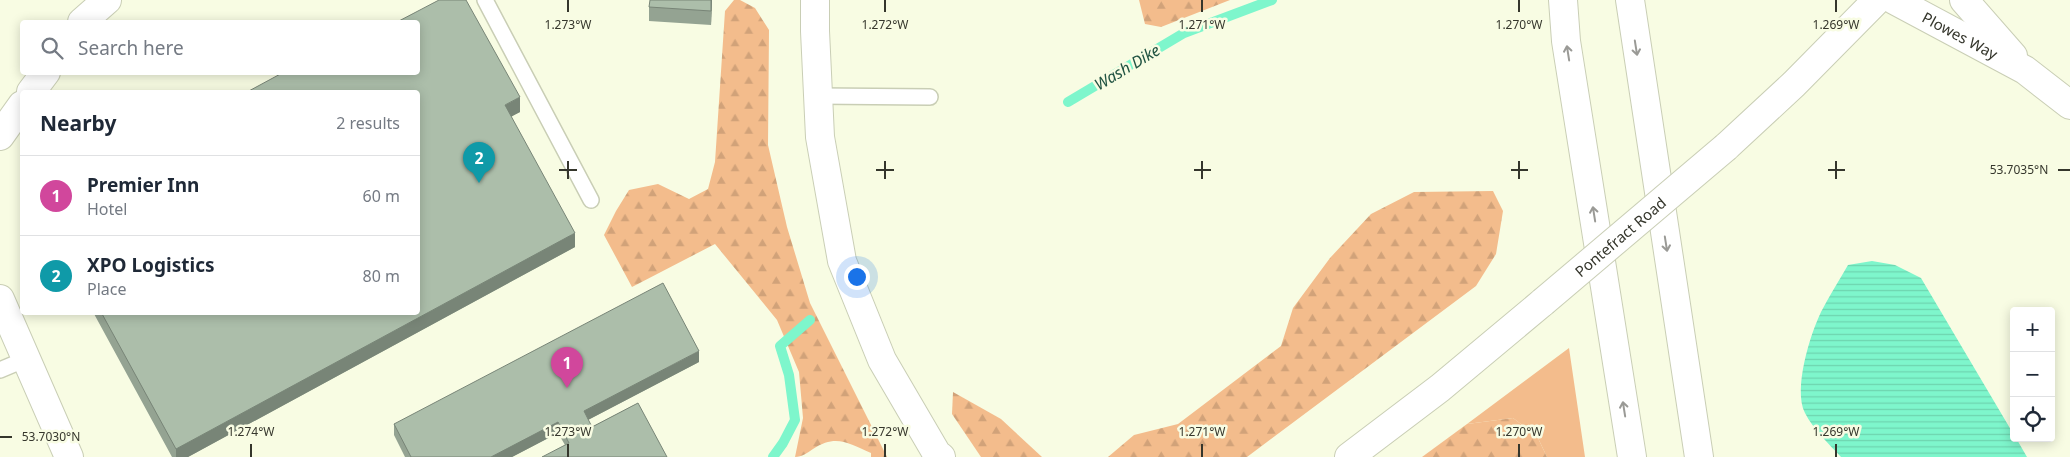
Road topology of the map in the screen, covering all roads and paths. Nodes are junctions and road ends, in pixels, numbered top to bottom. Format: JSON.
{"nodes":[{"id":1,"x":107,"y":0,"type":"edge"},
{"id":2,"x":485,"y":0,"type":"edge"},
{"id":3,"x":815,"y":0,"type":"edge"},
{"id":4,"x":1563,"y":0,"type":"edge"},
{"id":5,"x":1630,"y":0,"type":"edge"},
{"id":6,"x":1877,"y":0,"type":"edge"},
{"id":7,"x":1894,"y":0,"type":"edge"},
{"id":8,"x":1964,"y":0,"type":"edge"},
{"id":9,"x":84,"y":20,"type":"edge"},
{"id":10,"x":2025,"y":70,"type":"junction"},
{"id":11,"x":44,"y":75,"type":"edge"},
{"id":12,"x":32,"y":90,"type":"edge"},
{"id":13,"x":818,"y":96,"type":"junction"},
{"id":14,"x":930,"y":96,"type":"dead end"},
{"id":15,"x":2070,"y":105,"type":"edge"},
{"id":16,"x":20,"y":108,"type":"edge"},
{"id":17,"x":0,"y":136,"type":"edge"},
{"id":18,"x":591,"y":200,"type":"dead end"},
{"id":19,"x":0,"y":299,"type":"edge"},
{"id":20,"x":26,"y":359,"type":"junction"},
{"id":21,"x":0,"y":370,"type":"edge"},
{"id":22,"x":938,"y":456,"type":"edge"},
{"id":23,"x":69,"y":457,"type":"edge"},
{"id":24,"x":1349,"y":457,"type":"edge"},
{"id":25,"x":1632,"y":457,"type":"edge"},
{"id":26,"x":1699,"y":457,"type":"edge"}],
"edges":[{"from":1,"to":9,"type":"main road"},
{"from":2,"to":18,"type":"lane"},
{"from":3,"to":13,"type":"main road"},
{"from":25,"to":4,"type":"main road","one_way":true},
{"from":5,"to":26,"type":"main road","one_way":true},
{"from":6,"to":24,"type":"main road","name":"Pontefract Road","bridge":true},
{"from":7,"to":10,"type":"main road","name":"Plowes Way"},
{"from":8,"to":10,"type":"main road","name":"Plowes Way"},
{"from":10,"to":15,"type":"main road","name":"Plowes Way"},
{"from":11,"to":12,"type":"main road"},
{"from":13,"to":14,"type":"lane"},
{"from":13,"to":22,"type":"main road"},
{"from":16,"to":17,"type":"main road"},
{"from":19,"to":20,"type":"main road"},
{"from":20,"to":21,"type":"lane"},
{"from":20,"to":23,"type":"main road"}]}
